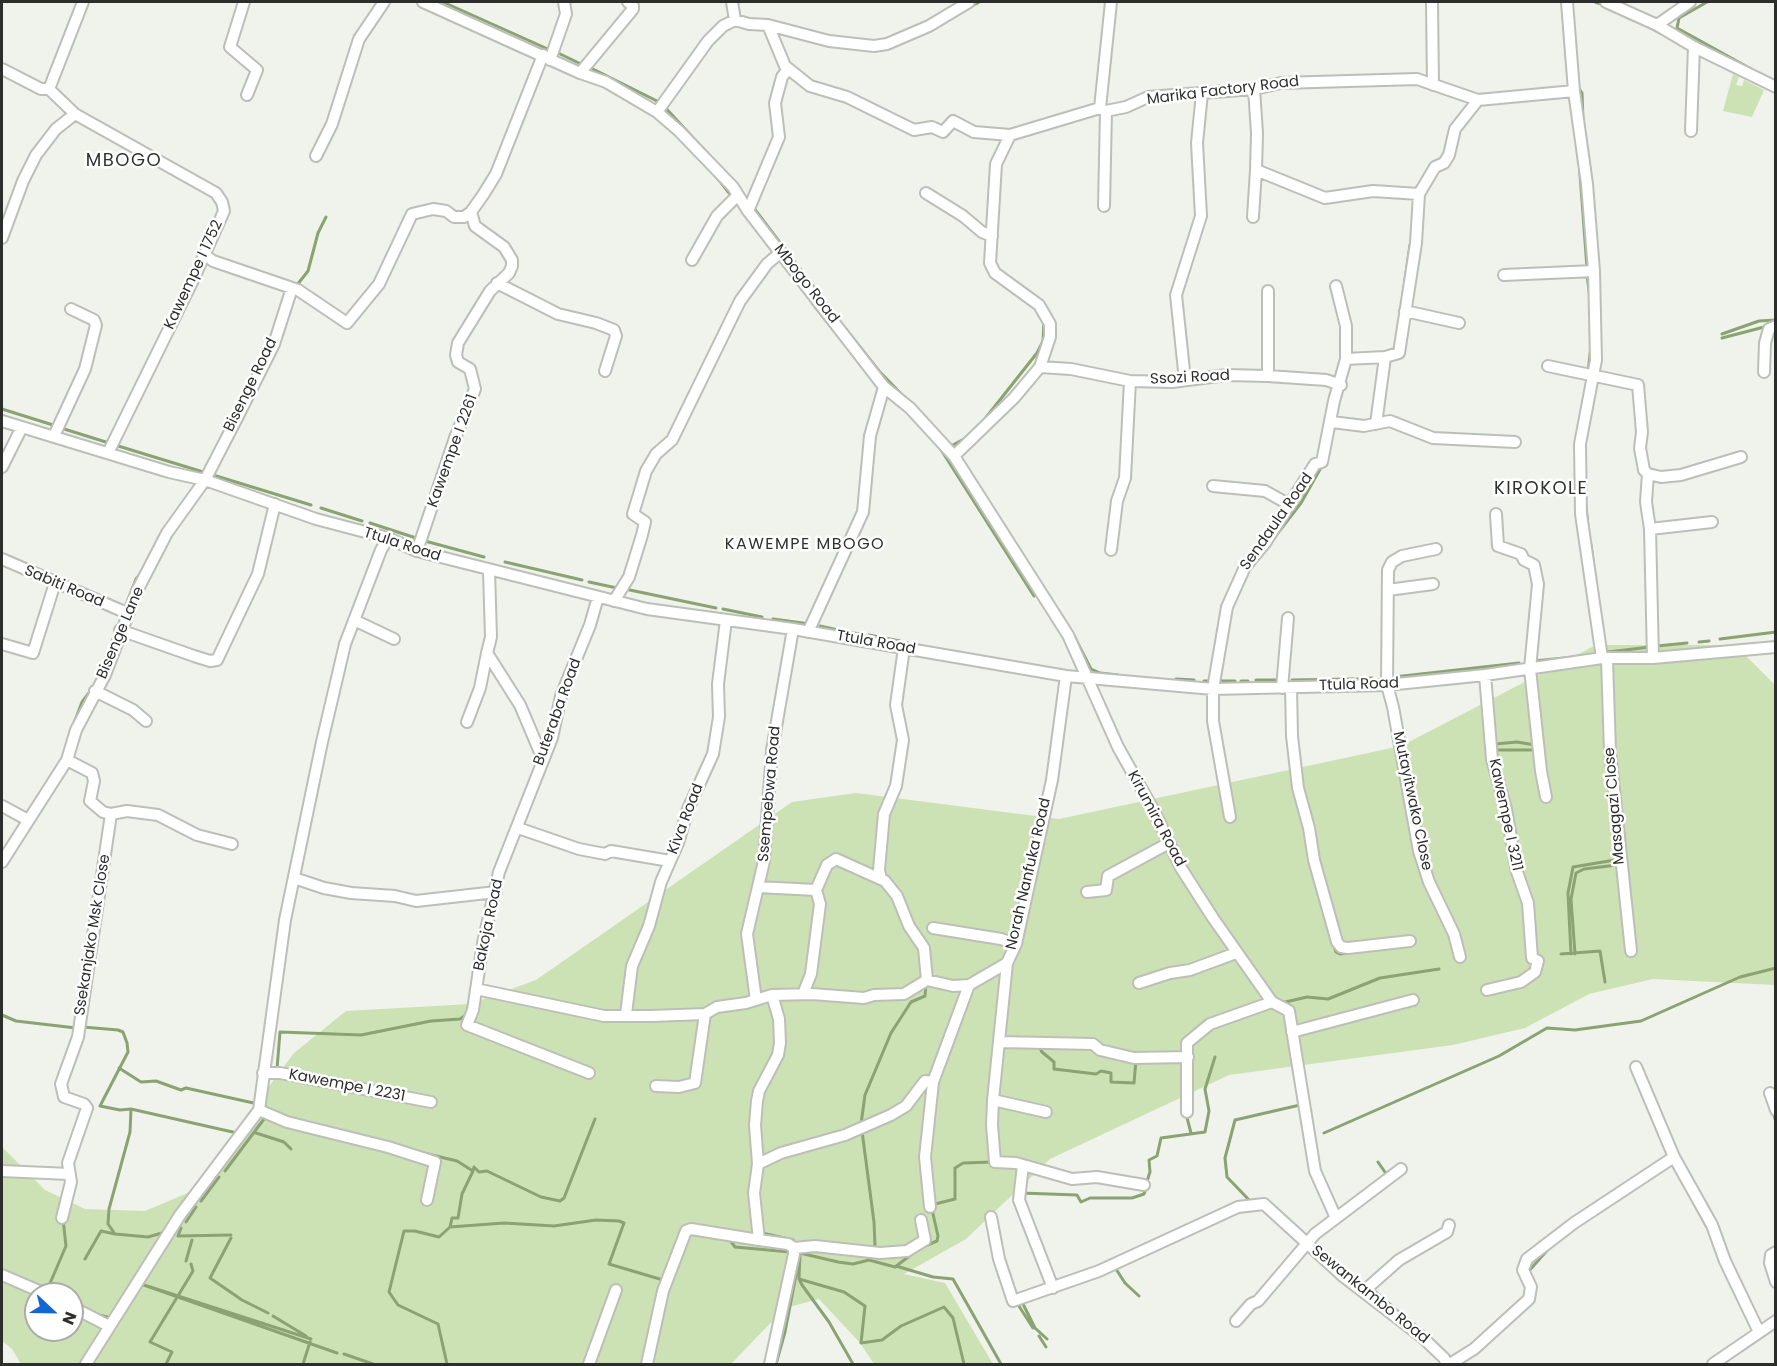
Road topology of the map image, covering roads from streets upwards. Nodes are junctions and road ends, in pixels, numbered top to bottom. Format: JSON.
{"nodes":[{"id":1,"x":82,"y":2,"type":"edge"},
{"id":2,"x":244,"y":2,"type":"edge"},
{"id":3,"x":384,"y":2,"type":"edge"},
{"id":4,"x":423,"y":2,"type":"edge"},
{"id":5,"x":564,"y":2,"type":"edge"},
{"id":6,"x":628,"y":2,"type":"edge"},
{"id":7,"x":732,"y":2,"type":"edge"},
{"id":8,"x":969,"y":2,"type":"edge"},
{"id":9,"x":1111,"y":2,"type":"edge"},
{"id":10,"x":1432,"y":2,"type":"edge"},
{"id":11,"x":1567,"y":2,"type":"edge"},
{"id":12,"x":1606,"y":2,"type":"edge"},
{"id":13,"x":1690,"y":2,"type":"edge"},
{"id":14,"x":735,"y":20,"type":"junction"},
{"id":15,"x":768,"y":25,"type":"junction"},
{"id":16,"x":1657,"y":25,"type":"junction"},
{"id":17,"x":1694,"y":47,"type":"junction"},
{"id":18,"x":546,"y":57,"type":"junction"},
{"id":19,"x":2,"y":69,"type":"edge"},
{"id":20,"x":788,"y":69,"type":"junction"},
{"id":21,"x":580,"y":73,"type":"junction"},
{"id":22,"x":1433,"y":85,"type":"junction"},
{"id":23,"x":1776,"y":87,"type":"edge"},
{"id":24,"x":49,"y":89,"type":"junction"},
{"id":25,"x":1254,"y":89,"type":"junction"},
{"id":26,"x":1574,"y":91,"type":"junction"},
{"id":27,"x":1202,"y":93,"type":"junction"},
{"id":28,"x":247,"y":95,"type":"dead end"},
{"id":29,"x":1478,"y":100,"type":"junction"},
{"id":30,"x":1103,"y":110,"type":"junction"},
{"id":31,"x":657,"y":112,"type":"junction"},
{"id":32,"x":75,"y":114,"type":"junction"},
{"id":33,"x":1691,"y":130,"type":"dead end"},
{"id":34,"x":1010,"y":135,"type":"junction"},
{"id":35,"x":316,"y":156,"type":"dead end"},
{"id":36,"x":1256,"y":170,"type":"junction"},
{"id":37,"x":926,"y":193,"type":"dead end"},
{"id":38,"x":1419,"y":194,"type":"junction"},
{"id":39,"x":735,"y":198,"type":"junction"},
{"id":40,"x":1104,"y":206,"type":"dead end"},
{"id":41,"x":471,"y":212,"type":"junction"},
{"id":42,"x":748,"y":212,"type":"junction"},
{"id":43,"x":1253,"y":217,"type":"dead end"},
{"id":44,"x":992,"y":236,"type":"junction"},
{"id":45,"x":2,"y":238,"type":"edge"},
{"id":46,"x":781,"y":252,"type":"junction"},
{"id":47,"x":205,"y":255,"type":"junction"},
{"id":48,"x":692,"y":260,"type":"dead end"},
{"id":49,"x":1594,"y":271,"type":"junction"},
{"id":50,"x":1504,"y":275,"type":"dead end"},
{"id":51,"x":497,"y":283,"type":"junction"},
{"id":52,"x":1336,"y":286,"type":"dead end"},
{"id":53,"x":291,"y":288,"type":"junction"},
{"id":54,"x":1268,"y":291,"type":"dead end"},
{"id":55,"x":71,"y":309,"type":"dead end"},
{"id":56,"x":1405,"y":311,"type":"junction"},
{"id":57,"x":1458,"y":323,"type":"dead end"},
{"id":58,"x":1776,"y":326,"type":"edge"},
{"id":59,"x":1385,"y":357,"type":"junction"},
{"id":60,"x":1346,"y":359,"type":"junction"},
{"id":61,"x":1548,"y":366,"type":"dead end"},
{"id":62,"x":1040,"y":367,"type":"junction"},
{"id":63,"x":605,"y":371,"type":"dead end"},
{"id":64,"x":1764,"y":372,"type":"dead end"},
{"id":65,"x":1268,"y":376,"type":"junction"},
{"id":66,"x":1592,"y":377,"type":"junction"},
{"id":67,"x":1185,"y":380,"type":"junction"},
{"id":68,"x":1130,"y":381,"type":"junction"},
{"id":69,"x":1341,"y":385,"type":"junction"},
{"id":70,"x":884,"y":387,"type":"junction"},
{"id":71,"x":2,"y":421,"type":"edge"},
{"id":72,"x":1332,"y":422,"type":"junction"},
{"id":73,"x":1376,"y":424,"type":"junction"},
{"id":74,"x":22,"y":427,"type":"junction"},
{"id":75,"x":54,"y":436,"type":"junction"},
{"id":76,"x":1515,"y":442,"type":"dead end"},
{"id":77,"x":108,"y":453,"type":"junction"},
{"id":78,"x":954,"y":456,"type":"junction"},
{"id":79,"x":1741,"y":457,"type":"dead end"},
{"id":80,"x":2,"y":467,"type":"edge"},
{"id":81,"x":1647,"y":474,"type":"junction"},
{"id":82,"x":205,"y":480,"type":"junction"},
{"id":83,"x":1213,"y":486,"type":"dead end"},
{"id":84,"x":275,"y":504,"type":"junction"},
{"id":85,"x":1290,"y":505,"type":"junction"},
{"id":86,"x":1496,"y":514,"type":"dead end"},
{"id":87,"x":1712,"y":522,"type":"dead end"},
{"id":88,"x":1650,"y":529,"type":"junction"},
{"id":89,"x":388,"y":538,"type":"junction"},
{"id":90,"x":1436,"y":549,"type":"dead end"},
{"id":91,"x":1111,"y":550,"type":"dead end"},
{"id":92,"x":417,"y":551,"type":"junction"},
{"id":93,"x":2,"y":559,"type":"edge"},
{"id":94,"x":489,"y":571,"type":"junction"},
{"id":95,"x":55,"y":583,"type":"junction"},
{"id":96,"x":1433,"y":584,"type":"dead end"},
{"id":97,"x":1388,"y":590,"type":"junction"},
{"id":98,"x":598,"y":597,"type":"junction"},
{"id":99,"x":614,"y":601,"type":"junction"},
{"id":100,"x":127,"y":614,"type":"junction"},
{"id":101,"x":1288,"y":618,"type":"dead end"},
{"id":102,"x":354,"y":620,"type":"junction"},
{"id":103,"x":726,"y":620,"type":"junction"},
{"id":104,"x":793,"y":629,"type":"junction"},
{"id":105,"x":120,"y":630,"type":"junction"},
{"id":106,"x":808,"y":632,"type":"junction"},
{"id":107,"x":394,"y":639,"type":"dead end"},
{"id":108,"x":2,"y":645,"type":"edge"},
{"id":109,"x":1776,"y":647,"type":"edge"},
{"id":110,"x":904,"y":648,"type":"junction"},
{"id":111,"x":487,"y":653,"type":"junction"},
{"id":112,"x":1653,"y":658,"type":"junction"},
{"id":113,"x":1604,"y":659,"type":"junction"},
{"id":114,"x":1530,"y":669,"type":"junction"},
{"id":115,"x":1485,"y":675,"type":"junction"},
{"id":116,"x":1066,"y":676,"type":"junction"},
{"id":117,"x":1088,"y":679,"type":"junction"},
{"id":118,"x":1387,"y":685,"type":"junction"},
{"id":119,"x":1287,"y":688,"type":"junction"},
{"id":120,"x":1213,"y":689,"type":"junction"},
{"id":121,"x":94,"y":691,"type":"junction"},
{"id":122,"x":146,"y":721,"type":"dead end"},
{"id":123,"x":467,"y":722,"type":"dead end"},
{"id":124,"x":542,"y":757,"type":"junction"},
{"id":125,"x":67,"y":760,"type":"junction"},
{"id":126,"x":1546,"y":797,"type":"dead end"},
{"id":127,"x":2,"y":806,"type":"edge"},
{"id":128,"x":111,"y":813,"type":"junction"},
{"id":129,"x":1230,"y":817,"type":"dead end"},
{"id":130,"x":28,"y":820,"type":"junction"},
{"id":131,"x":518,"y":828,"type":"junction"},
{"id":132,"x":1169,"y":843,"type":"junction"},
{"id":133,"x":232,"y":844,"type":"dead end"},
{"id":134,"x":670,"y":861,"type":"junction"},
{"id":135,"x":2,"y":862,"type":"edge"},
{"id":136,"x":294,"y":878,"type":"junction"},
{"id":137,"x":881,"y":879,"type":"junction"},
{"id":138,"x":758,"y":887,"type":"junction"},
{"id":139,"x":816,"y":890,"type":"junction"},
{"id":140,"x":496,"y":892,"type":"junction"},
{"id":141,"x":1087,"y":892,"type":"dead end"},
{"id":142,"x":933,"y":928,"type":"dead end"},
{"id":143,"x":1410,"y":941,"type":"dead end"},
{"id":144,"x":1016,"y":944,"type":"junction"},
{"id":145,"x":1630,"y":951,"type":"dead end"},
{"id":146,"x":1236,"y":953,"type":"junction"},
{"id":147,"x":1460,"y":957,"type":"dead end"},
{"id":148,"x":1007,"y":963,"type":"junction"},
{"id":149,"x":927,"y":980,"type":"junction"},
{"id":150,"x":1138,"y":982,"type":"dead end"},
{"id":151,"x":969,"y":985,"type":"junction"},
{"id":152,"x":476,"y":989,"type":"junction"},
{"id":153,"x":1487,"y":990,"type":"dead end"},
{"id":154,"x":803,"y":994,"type":"junction"},
{"id":155,"x":772,"y":995,"type":"junction"},
{"id":156,"x":756,"y":1000,"type":"junction"},
{"id":157,"x":1413,"y":1000,"type":"dead end"},
{"id":158,"x":1272,"y":1002,"type":"junction"},
{"id":159,"x":626,"y":1014,"type":"junction"},
{"id":160,"x":705,"y":1014,"type":"junction"},
{"id":161,"x":1292,"y":1032,"type":"junction"},
{"id":162,"x":1000,"y":1042,"type":"junction"},
{"id":163,"x":1188,"y":1057,"type":"junction"},
{"id":164,"x":1636,"y":1067,"type":"dead end"},
{"id":165,"x":263,"y":1073,"type":"junction"},
{"id":166,"x":589,"y":1073,"type":"dead end"},
{"id":167,"x":933,"y":1082,"type":"junction"},
{"id":168,"x":656,"y":1086,"type":"dead end"},
{"id":169,"x":1770,"y":1093,"type":"dead end"},
{"id":170,"x":993,"y":1100,"type":"junction"},
{"id":171,"x":431,"y":1102,"type":"dead end"},
{"id":172,"x":259,"y":1110,"type":"junction"},
{"id":173,"x":1776,"y":1110,"type":"edge"},
{"id":174,"x":1046,"y":1112,"type":"dead end"},
{"id":175,"x":1187,"y":1112,"type":"dead end"},
{"id":176,"x":1674,"y":1157,"type":"junction"},
{"id":177,"x":758,"y":1164,"type":"junction"},
{"id":178,"x":1023,"y":1166,"type":"junction"},
{"id":179,"x":1401,"y":1169,"type":"dead end"},
{"id":180,"x":2,"y":1171,"type":"edge"},
{"id":181,"x":69,"y":1174,"type":"junction"},
{"id":182,"x":1144,"y":1185,"type":"dead end"},
{"id":183,"x":427,"y":1200,"type":"dead end"},
{"id":184,"x":930,"y":1207,"type":"dead end"},
{"id":185,"x":991,"y":1217,"type":"dead end"},
{"id":186,"x":62,"y":1218,"type":"dead end"},
{"id":187,"x":1336,"y":1218,"type":"junction"},
{"id":188,"x":921,"y":1220,"type":"dead end"},
{"id":189,"x":1449,"y":1225,"type":"dead end"},
{"id":190,"x":759,"y":1240,"type":"junction"},
{"id":191,"x":1307,"y":1243,"type":"junction"},
{"id":192,"x":794,"y":1248,"type":"junction"},
{"id":193,"x":1776,"y":1252,"type":"edge"},
{"id":194,"x":2,"y":1275,"type":"edge"},
{"id":195,"x":1776,"y":1282,"type":"edge"},
{"id":196,"x":24,"y":1284,"type":"edge"},
{"id":197,"x":1053,"y":1288,"type":"junction"},
{"id":198,"x":616,"y":1290,"type":"dead end"},
{"id":199,"x":1364,"y":1291,"type":"junction"},
{"id":200,"x":84,"y":1313,"type":"edge"},
{"id":201,"x":1236,"y":1321,"type":"dead end"},
{"id":202,"x":1776,"y":1321,"type":"edge"},
{"id":203,"x":109,"y":1326,"type":"junction"},
{"id":204,"x":1759,"y":1332,"type":"junction"},
{"id":205,"x":86,"y":1365,"type":"edge"},
{"id":206,"x":590,"y":1365,"type":"edge"},
{"id":207,"x":647,"y":1365,"type":"edge"},
{"id":208,"x":770,"y":1365,"type":"edge"},
{"id":209,"x":1448,"y":1365,"type":"edge"},
{"id":210,"x":1713,"y":1365,"type":"edge"}],
"edges":[{"from":1,"to":24,"type":"street"},
{"from":2,"to":28,"type":"street"},
{"from":3,"to":35,"type":"street"},
{"from":4,"to":18,"type":"street","name":"Mbogo Road"},
{"from":5,"to":18,"type":"street"},
{"from":6,"to":21,"type":"street"},
{"from":7,"to":14,"type":"street"},
{"from":8,"to":15,"type":"street"},
{"from":9,"to":30,"type":"street"},
{"from":10,"to":22,"type":"street"},
{"from":11,"to":26,"type":"street","name":"Masagazi Close"},
{"from":12,"to":16,"type":"street"},
{"from":13,"to":16,"type":"street"},
{"from":14,"to":15,"type":"street"},
{"from":14,"to":31,"type":"street"},
{"from":15,"to":20,"type":"street"},
{"from":16,"to":17,"type":"street"},
{"from":17,"to":23,"type":"street"},
{"from":17,"to":33,"type":"street"},
{"from":18,"to":21,"type":"street","name":"Mbogo Road"},
{"from":18,"to":41,"type":"street"},
{"from":19,"to":24,"type":"street","name":"Kawempe I 1752"},
{"from":20,"to":34,"type":"street"},
{"from":20,"to":42,"type":"street"},
{"from":21,"to":31,"type":"street","name":"Mbogo Road"},
{"from":22,"to":25,"type":"street","name":"Marika Factory Road"},
{"from":22,"to":29,"type":"street","name":"Marika Factory Road"},
{"from":24,"to":32,"type":"street","name":"Kawempe I 1752"},
{"from":25,"to":27,"type":"street","name":"Marika Factory Road"},
{"from":25,"to":36,"type":"street"},
{"from":26,"to":29,"type":"street","name":"Marika Factory Road"},
{"from":26,"to":49,"type":"street","name":"Masagazi Close"},
{"from":27,"to":30,"type":"street","name":"Marika Factory Road"},
{"from":27,"to":67,"type":"street"},
{"from":29,"to":38,"type":"street"},
{"from":30,"to":34,"type":"street","name":"Marika Factory Road"},
{"from":30,"to":40,"type":"street"},
{"from":31,"to":39,"type":"street","name":"Mbogo Road"},
{"from":32,"to":45,"type":"street"},
{"from":32,"to":47,"type":"street","name":"Kawempe I 1752"},
{"from":34,"to":44,"type":"street"},
{"from":36,"to":38,"type":"street"},
{"from":36,"to":43,"type":"street"},
{"from":37,"to":44,"type":"street"},
{"from":38,"to":56,"type":"street"},
{"from":39,"to":42,"type":"street","name":"Mbogo Road"},
{"from":39,"to":48,"type":"street"},
{"from":41,"to":51,"type":"street","name":"Kawempe I 2261"},
{"from":41,"to":53,"type":"street"},
{"from":42,"to":46,"type":"street","name":"Mbogo Road"},
{"from":44,"to":62,"type":"street"},
{"from":46,"to":70,"type":"street","name":"Mbogo Road"},
{"from":46,"to":99,"type":"street"},
{"from":47,"to":53,"type":"street"},
{"from":47,"to":77,"type":"street","name":"Kawempe I 1752"},
{"from":49,"to":50,"type":"street"},
{"from":49,"to":66,"type":"street","name":"Masagazi Close"},
{"from":51,"to":63,"type":"street"},
{"from":51,"to":92,"type":"street","name":"Kawempe I 2261"},
{"from":52,"to":60,"type":"street","name":"Sendaula Road"},
{"from":53,"to":82,"type":"street","name":"Bisenge Road"},
{"from":54,"to":65,"type":"street"},
{"from":55,"to":75,"type":"street"},
{"from":56,"to":57,"type":"street"},
{"from":56,"to":59,"type":"street"},
{"from":58,"to":64,"type":"street"},
{"from":59,"to":60,"type":"street"},
{"from":59,"to":73,"type":"street"},
{"from":60,"to":69,"type":"street","name":"Sendaula Road"},
{"from":61,"to":66,"type":"street"},
{"from":62,"to":68,"type":"street","name":"Ssozi Road"},
{"from":62,"to":78,"type":"street"},
{"from":65,"to":67,"type":"street","name":"Ssozi Road"},
{"from":65,"to":69,"type":"street","name":"Ssozi Road"},
{"from":66,"to":81,"type":"street"},
{"from":66,"to":113,"type":"street","name":"Masagazi Close"},
{"from":67,"to":68,"type":"street","name":"Ssozi Road"},
{"from":68,"to":91,"type":"street"},
{"from":69,"to":72,"type":"street","name":"Sendaula Road"},
{"from":70,"to":78,"type":"street","name":"Mbogo Road"},
{"from":70,"to":106,"type":"street"},
{"from":71,"to":74,"type":"street","name":"Ttula Road"},
{"from":72,"to":73,"type":"street"},
{"from":72,"to":85,"type":"street","name":"Sendaula Road"},
{"from":73,"to":76,"type":"street"},
{"from":74,"to":75,"type":"street","name":"Ttula Road"},
{"from":74,"to":80,"type":"street"},
{"from":75,"to":77,"type":"street","name":"Ttula Road"},
{"from":77,"to":82,"type":"street","name":"Ttula Road"},
{"from":78,"to":117,"type":"street","name":"Mbogo Road"},
{"from":79,"to":81,"type":"street"},
{"from":81,"to":88,"type":"street"},
{"from":82,"to":84,"type":"street","name":"Ttula Road"},
{"from":82,"to":100,"type":"street","name":"Bisenge Lane"},
{"from":83,"to":85,"type":"street"},
{"from":84,"to":89,"type":"street","name":"Ttula Road"},
{"from":84,"to":105,"type":"street"},
{"from":85,"to":120,"type":"street","name":"Sendaula Road"},
{"from":86,"to":114,"type":"street"},
{"from":87,"to":88,"type":"street"},
{"from":88,"to":112,"type":"street"},
{"from":89,"to":92,"type":"street","name":"Ttula Road"},
{"from":89,"to":102,"type":"street"},
{"from":90,"to":97,"type":"street","name":"Mutayitwako Close"},
{"from":92,"to":94,"type":"street","name":"Ttula Road"},
{"from":93,"to":95,"type":"street","name":"Sabiti Road"},
{"from":94,"to":98,"type":"street","name":"Ttula Road"},
{"from":94,"to":111,"type":"street"},
{"from":95,"to":100,"type":"street","name":"Sabiti Road"},
{"from":95,"to":108,"type":"street"},
{"from":96,"to":97,"type":"street"},
{"from":97,"to":118,"type":"street","name":"Mutayitwako Close"},
{"from":98,"to":99,"type":"street","name":"Ttula Road"},
{"from":98,"to":124,"type":"street","name":"Buteraba Road"},
{"from":99,"to":103,"type":"street","name":"Ttula Road"},
{"from":100,"to":105,"type":"street","name":"Bisenge Lane"},
{"from":101,"to":119,"type":"street"},
{"from":102,"to":107,"type":"street"},
{"from":102,"to":136,"type":"street"},
{"from":103,"to":104,"type":"street","name":"Ttula Road"},
{"from":103,"to":134,"type":"street","name":"Kiva Road"},
{"from":104,"to":106,"type":"street","name":"Ttula Road"},
{"from":104,"to":138,"type":"street","name":"Ssempebwa Road"},
{"from":105,"to":121,"type":"street","name":"Bisenge Lane"},
{"from":106,"to":110,"type":"street","name":"Ttula Road"},
{"from":109,"to":112,"type":"street","name":"Ttula Road"},
{"from":110,"to":116,"type":"street","name":"Ttula Road"},
{"from":110,"to":137,"type":"street"},
{"from":111,"to":123,"type":"street"},
{"from":111,"to":124,"type":"street"},
{"from":112,"to":113,"type":"street","name":"Ttula Road"},
{"from":113,"to":114,"type":"street","name":"Ttula Road"},
{"from":113,"to":145,"type":"street","name":"Masagazi Close"},
{"from":114,"to":115,"type":"street","name":"Ttula Road"},
{"from":114,"to":126,"type":"street"},
{"from":115,"to":118,"type":"street","name":"Ttula Road"},
{"from":115,"to":153,"type":"street","name":"Kawempe I 3211"},
{"from":116,"to":117,"type":"street","name":"Ttula Road"},
{"from":116,"to":144,"type":"street","name":"Norah Nanfuka Road"},
{"from":117,"to":120,"type":"street","name":"Ttula Road"},
{"from":117,"to":132,"type":"street","name":"Kirumira Road"},
{"from":118,"to":119,"type":"street","name":"Ttula Road"},
{"from":118,"to":147,"type":"street","name":"Mutayitwako Close"},
{"from":119,"to":120,"type":"street","name":"Ttula Road"},
{"from":119,"to":143,"type":"street"},
{"from":120,"to":129,"type":"street","name":"Sendaula Road"},
{"from":121,"to":122,"type":"street"},
{"from":121,"to":125,"type":"street","name":"Bisenge Lane"},
{"from":124,"to":131,"type":"street","name":"Buteraba Road"},
{"from":125,"to":128,"type":"street"},
{"from":125,"to":130,"type":"street","name":"Bisenge Lane"},
{"from":127,"to":130,"type":"street"},
{"from":128,"to":133,"type":"street"},
{"from":128,"to":181,"type":"street","name":"Ssekanjako Msk Close"},
{"from":130,"to":135,"type":"street","name":"Bisenge Lane"},
{"from":131,"to":134,"type":"street"},
{"from":131,"to":140,"type":"street","name":"Bakoja Road"},
{"from":132,"to":141,"type":"street"},
{"from":132,"to":146,"type":"street","name":"Kirumira Road"},
{"from":134,"to":159,"type":"street","name":"Kiva Road"},
{"from":136,"to":140,"type":"street"},
{"from":136,"to":165,"type":"street"},
{"from":137,"to":139,"type":"street"},
{"from":137,"to":149,"type":"street"},
{"from":138,"to":139,"type":"street"},
{"from":138,"to":156,"type":"street","name":"Ssempebwa Road"},
{"from":139,"to":154,"type":"street"},
{"from":140,"to":152,"type":"street","name":"Bakoja Road"},
{"from":142,"to":144,"type":"street"},
{"from":144,"to":148,"type":"street","name":"Norah Nanfuka Road"},
{"from":146,"to":150,"type":"street"},
{"from":146,"to":158,"type":"street","name":"Kirumira Road"},
{"from":148,"to":151,"type":"street","name":"Norah Nanfuka Road"},
{"from":148,"to":162,"type":"street"},
{"from":149,"to":151,"type":"street"},
{"from":149,"to":154,"type":"street"},
{"from":151,"to":167,"type":"street"},
{"from":152,"to":159,"type":"street"},
{"from":152,"to":166,"type":"street","name":"Bakoja Road"},
{"from":154,"to":155,"type":"street"},
{"from":155,"to":156,"type":"street"},
{"from":155,"to":177,"type":"street"},
{"from":156,"to":160,"type":"street"},
{"from":157,"to":161,"type":"street"},
{"from":158,"to":161,"type":"street","name":"Kirumira Road"},
{"from":158,"to":163,"type":"street"},
{"from":159,"to":160,"type":"street"},
{"from":160,"to":168,"type":"street"},
{"from":161,"to":187,"type":"street"},
{"from":162,"to":163,"type":"street"},
{"from":162,"to":170,"type":"street"},
{"from":163,"to":175,"type":"street"},
{"from":164,"to":176,"type":"street"},
{"from":165,"to":171,"type":"street","name":"Kawempe I 2231"},
{"from":165,"to":172,"type":"street"},
{"from":167,"to":177,"type":"street"},
{"from":167,"to":184,"type":"street"},
{"from":169,"to":173,"type":"street"},
{"from":170,"to":174,"type":"street"},
{"from":170,"to":178,"type":"street"},
{"from":172,"to":183,"type":"street"},
{"from":172,"to":203,"type":"street"},
{"from":176,"to":204,"type":"street"},
{"from":176,"to":209,"type":"street"},
{"from":177,"to":190,"type":"street"},
{"from":178,"to":182,"type":"street"},
{"from":178,"to":197,"type":"street"},
{"from":179,"to":187,"type":"street"},
{"from":180,"to":181,"type":"street"},
{"from":181,"to":186,"type":"street"},
{"from":185,"to":197,"type":"street"},
{"from":187,"to":191,"type":"street"},
{"from":188,"to":192,"type":"street"},
{"from":189,"to":199,"type":"street"},
{"from":190,"to":192,"type":"street"},
{"from":190,"to":207,"type":"street"},
{"from":191,"to":197,"type":"street","name":"Sewankambo Road"},
{"from":191,"to":199,"type":"street","name":"Sewankambo Road"},
{"from":191,"to":201,"type":"street"},
{"from":192,"to":208,"type":"street"},
{"from":193,"to":195,"type":"street"},
{"from":194,"to":196,"type":"street"},
{"from":198,"to":206,"type":"street"},
{"from":199,"to":209,"type":"street","name":"Sewankambo Road"},
{"from":200,"to":203,"type":"street"},
{"from":202,"to":204,"type":"street"},
{"from":203,"to":205,"type":"street"},
{"from":204,"to":210,"type":"street"}]}
